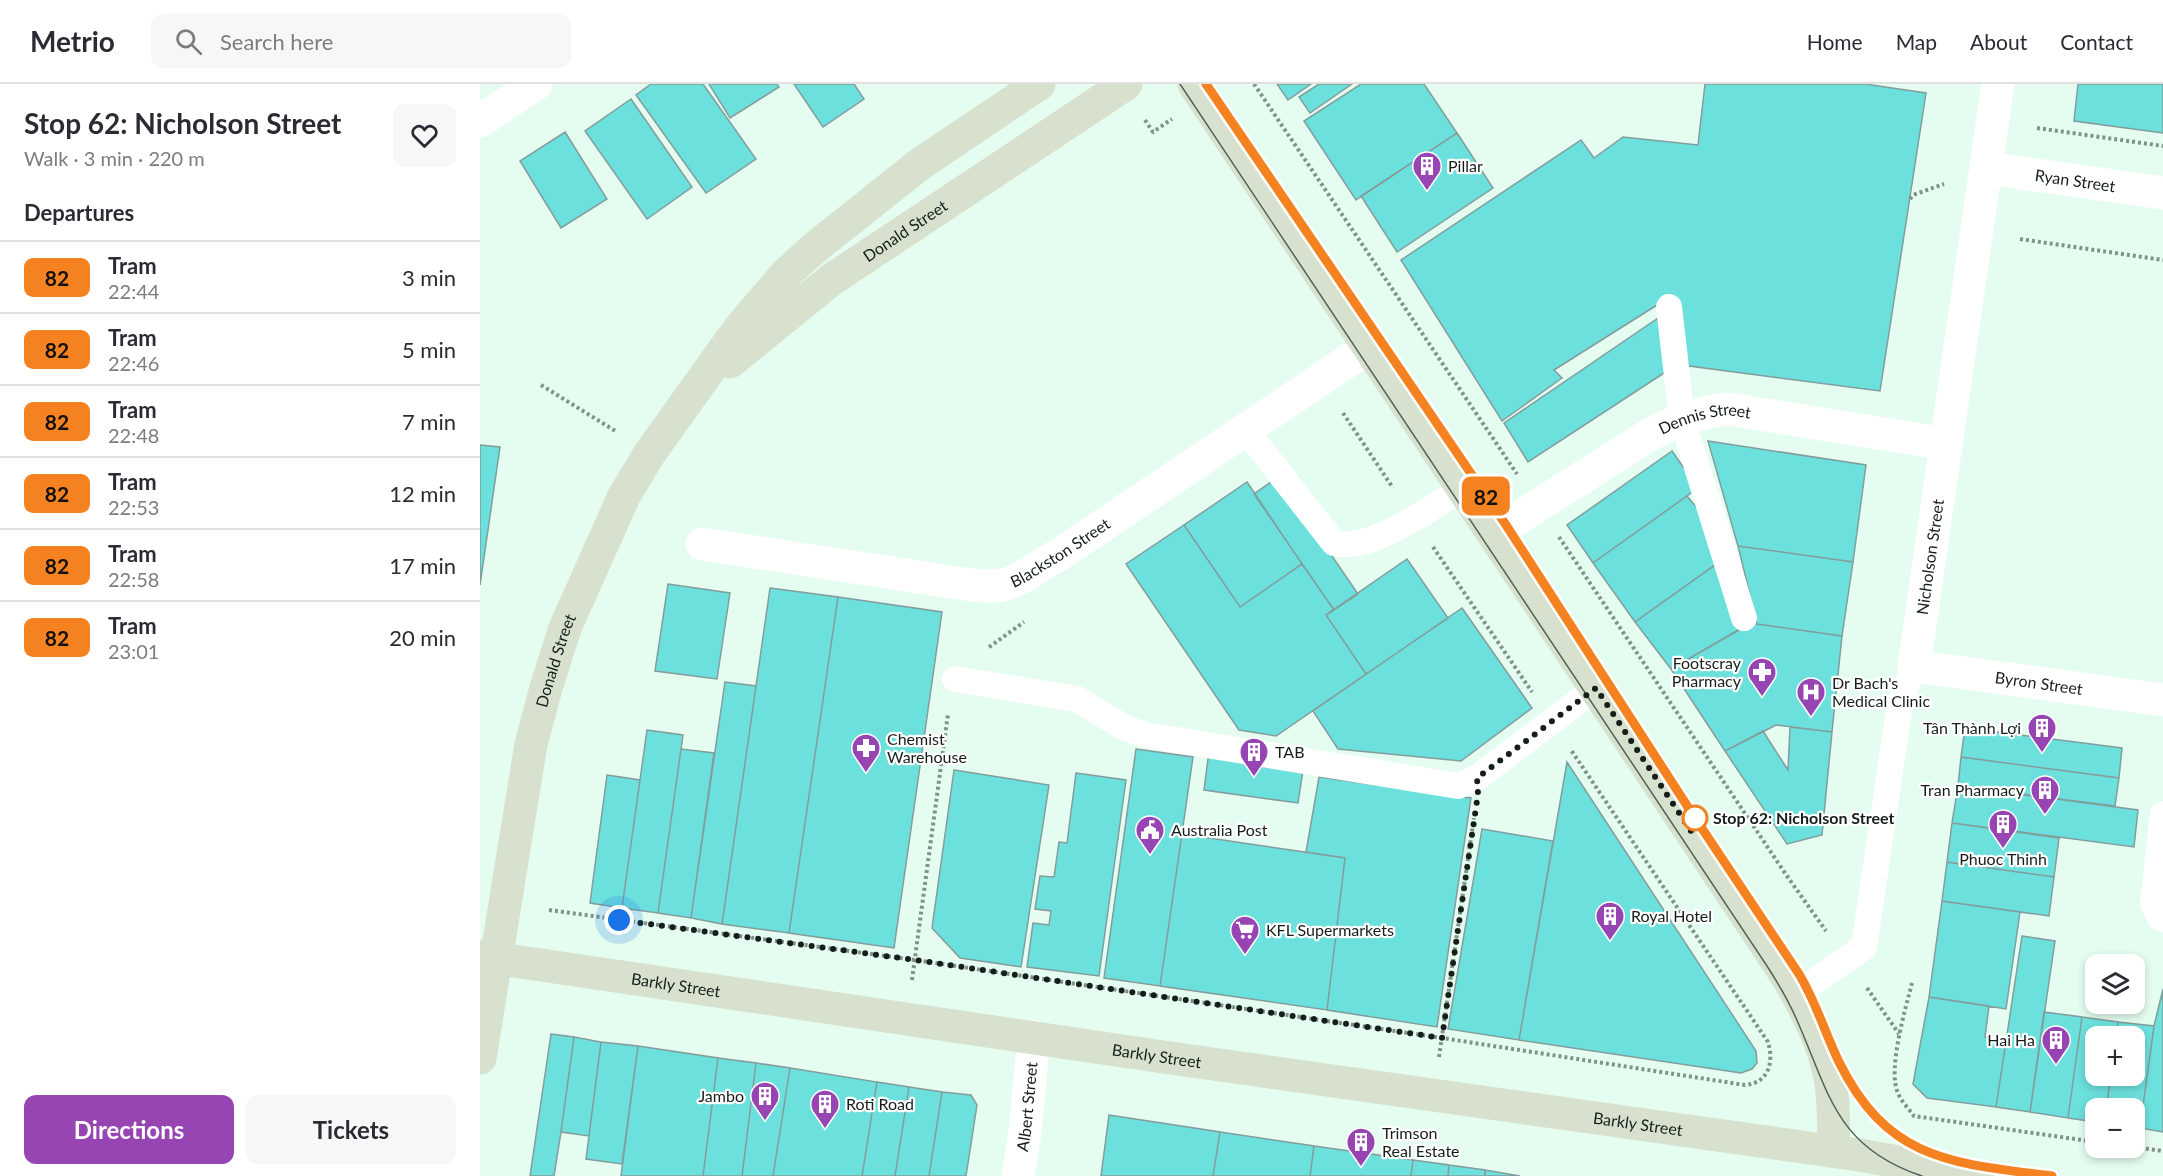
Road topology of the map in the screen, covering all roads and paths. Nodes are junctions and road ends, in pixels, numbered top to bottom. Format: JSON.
{"nodes":[{"id":1,"x":537,"y":84,"type":"edge"},
{"id":2,"x":1039,"y":84,"type":"edge"},
{"id":3,"x":1126,"y":84,"type":"edge"},
{"id":4,"x":1194,"y":84,"type":"edge"},
{"id":5,"x":1254,"y":84,"type":"edge"},
{"id":6,"x":1998,"y":84,"type":"edge"},
{"id":7,"x":480,"y":121,"type":"edge"},
{"id":8,"x":2037,"y":128,"type":"dead end"},
{"id":9,"x":2163,"y":146,"type":"edge"},
{"id":10,"x":1986,"y":168,"type":"junction"},
{"id":11,"x":2163,"y":193,"type":"edge"},
{"id":12,"x":2020,"y":238,"type":"dead end"},
{"id":13,"x":2163,"y":260,"type":"edge"},
{"id":14,"x":1670,"y":307,"type":"dead end"},
{"id":15,"x":1369,"y":347,"type":"junction"},
{"id":16,"x":541,"y":385,"type":"dead end"},
{"id":17,"x":695,"y":392,"type":"junction"},
{"id":18,"x":1343,"y":413,"type":"dead end"},
{"id":19,"x":1682,"y":419,"type":"junction"},
{"id":20,"x":1245,"y":429,"type":"junction"},
{"id":21,"x":1947,"y":444,"type":"junction"},
{"id":22,"x":650,"y":453,"type":"junction"},
{"id":23,"x":1463,"y":488,"type":"junction"},
{"id":24,"x":1538,"y":506,"type":"junction"},
{"id":25,"x":1413,"y":518,"type":"junction"},
{"id":26,"x":1493,"y":534,"type":"junction"},
{"id":27,"x":702,"y":544,"type":"dead end"},
{"id":28,"x":1744,"y":618,"type":"dead end"},
{"id":29,"x":1026,"y":620,"type":"dead end"},
{"id":30,"x":1914,"y":666,"type":"junction"},
{"id":31,"x":955,"y":679,"type":"junction"},
{"id":32,"x":1596,"y":688,"type":"junction"},
{"id":33,"x":2163,"y":700,"type":"edge"},
{"id":34,"x":1552,"y":722,"type":"junction"},
{"id":35,"x":1477,"y":778,"type":"junction"},
{"id":36,"x":2163,"y":823,"type":"edge"},
{"id":37,"x":549,"y":910,"type":"dead end"},
{"id":38,"x":2163,"y":919,"type":"edge"},
{"id":39,"x":1827,"y":932,"type":"dead end"},
{"id":40,"x":488,"y":958,"type":"edge"},
{"id":41,"x":915,"y":960,"type":"junction"},
{"id":42,"x":1863,"y":982,"type":"dead end"},
{"id":43,"x":1912,"y":983,"type":"dead end"},
{"id":44,"x":1797,"y":994,"type":"junction"},
{"id":45,"x":907,"y":1019,"type":"junction"},
{"id":46,"x":1900,"y":1034,"type":"junction"},
{"id":47,"x":1034,"y":1037,"type":"junction"},
{"id":48,"x":1442,"y":1038,"type":"junction"},
{"id":49,"x":480,"y":1058,"type":"edge"},
{"id":50,"x":1433,"y":1096,"type":"junction"},
{"id":51,"x":2085,"y":1140,"type":"edge"},
{"id":52,"x":2145,"y":1149,"type":"edge"},
{"id":53,"x":1833,"y":1151,"type":"junction"},
{"id":54,"x":2163,"y":1151,"type":"edge"},
{"id":55,"x":1018,"y":1176,"type":"edge"},
{"id":56,"x":1977,"y":1176,"type":"edge"}],
"edges":[{"from":1,"to":7,"type":"street"},
{"from":2,"to":17,"type":"street","name":"Donald Street"},
{"from":3,"to":17,"type":"street","name":"Donald Street"},
{"from":4,"to":15,"type":"street"},
{"from":5,"to":24,"type":"path"},
{"from":6,"to":10,"type":"street","name":"Nicholson Street"},
{"from":8,"to":9,"type":"path"},
{"from":10,"to":11,"type":"street","name":"Ryan Street"},
{"from":10,"to":21,"type":"street","name":"Nicholson Street"},
{"from":12,"to":13,"type":"path"},
{"from":14,"to":19,"type":"lane"},
{"from":15,"to":20,"type":"street","name":"Blackston Street"},
{"from":15,"to":23,"type":"street"},
{"from":16,"to":22,"type":"path"},
{"from":17,"to":22,"type":"street","name":"Donald Street"},
{"from":18,"to":25,"type":"path"},
{"from":19,"to":21,"type":"street","name":"Dennis Street"},
{"from":19,"to":24,"type":"street","name":"Dennis Street"},
{"from":19,"to":28,"type":"lane"},
{"from":20,"to":25,"type":"lane"},
{"from":20,"to":27,"type":"street","name":"Blackston Street"},
{"from":21,"to":30,"type":"street","name":"Nicholson Street"},
{"from":22,"to":40,"type":"street","name":"Donald Street"},
{"from":23,"to":25,"type":"lane"},
{"from":23,"to":26,"type":"street"},
{"from":24,"to":26,"type":"street","name":"Dennis Street"},
{"from":24,"to":39,"type":"path"},
{"from":25,"to":34,"type":"path"},
{"from":26,"to":32,"type":"street"},
{"from":29,"to":31,"type":"path"},
{"from":30,"to":33,"type":"street","name":"Byron Street"},
{"from":30,"to":44,"type":"lane","name":"Nicholson Street"},
{"from":31,"to":35,"type":"lane"},
{"from":31,"to":41,"type":"path"},
{"from":32,"to":34,"type":"lane"},
{"from":32,"to":44,"type":"street"},
{"from":34,"to":35,"type":"lane"},
{"from":34,"to":48,"type":"path"},
{"from":35,"to":48,"type":"path"},
{"from":36,"to":38,"type":"lane"},
{"from":37,"to":41,"type":"path"},
{"from":40,"to":45,"type":"street","name":"Barkly Street"},
{"from":40,"to":49,"type":"street","name":"Donald Street"},
{"from":41,"to":45,"type":"path"},
{"from":41,"to":48,"type":"path"},
{"from":42,"to":46,"type":"path"},
{"from":43,"to":46,"type":"path"},
{"from":44,"to":53,"type":"street"},
{"from":45,"to":47,"type":"street","name":"Barkly Street"},
{"from":46,"to":51,"type":"path"},
{"from":47,"to":50,"type":"street","name":"Barkly Street"},
{"from":47,"to":55,"type":"street","name":"Albert Street"},
{"from":48,"to":50,"type":"path"},
{"from":50,"to":53,"type":"street","name":"Barkly Street"},
{"from":52,"to":54,"type":"path"},
{"from":53,"to":56,"type":"street","name":"Barkly Street"}]}
